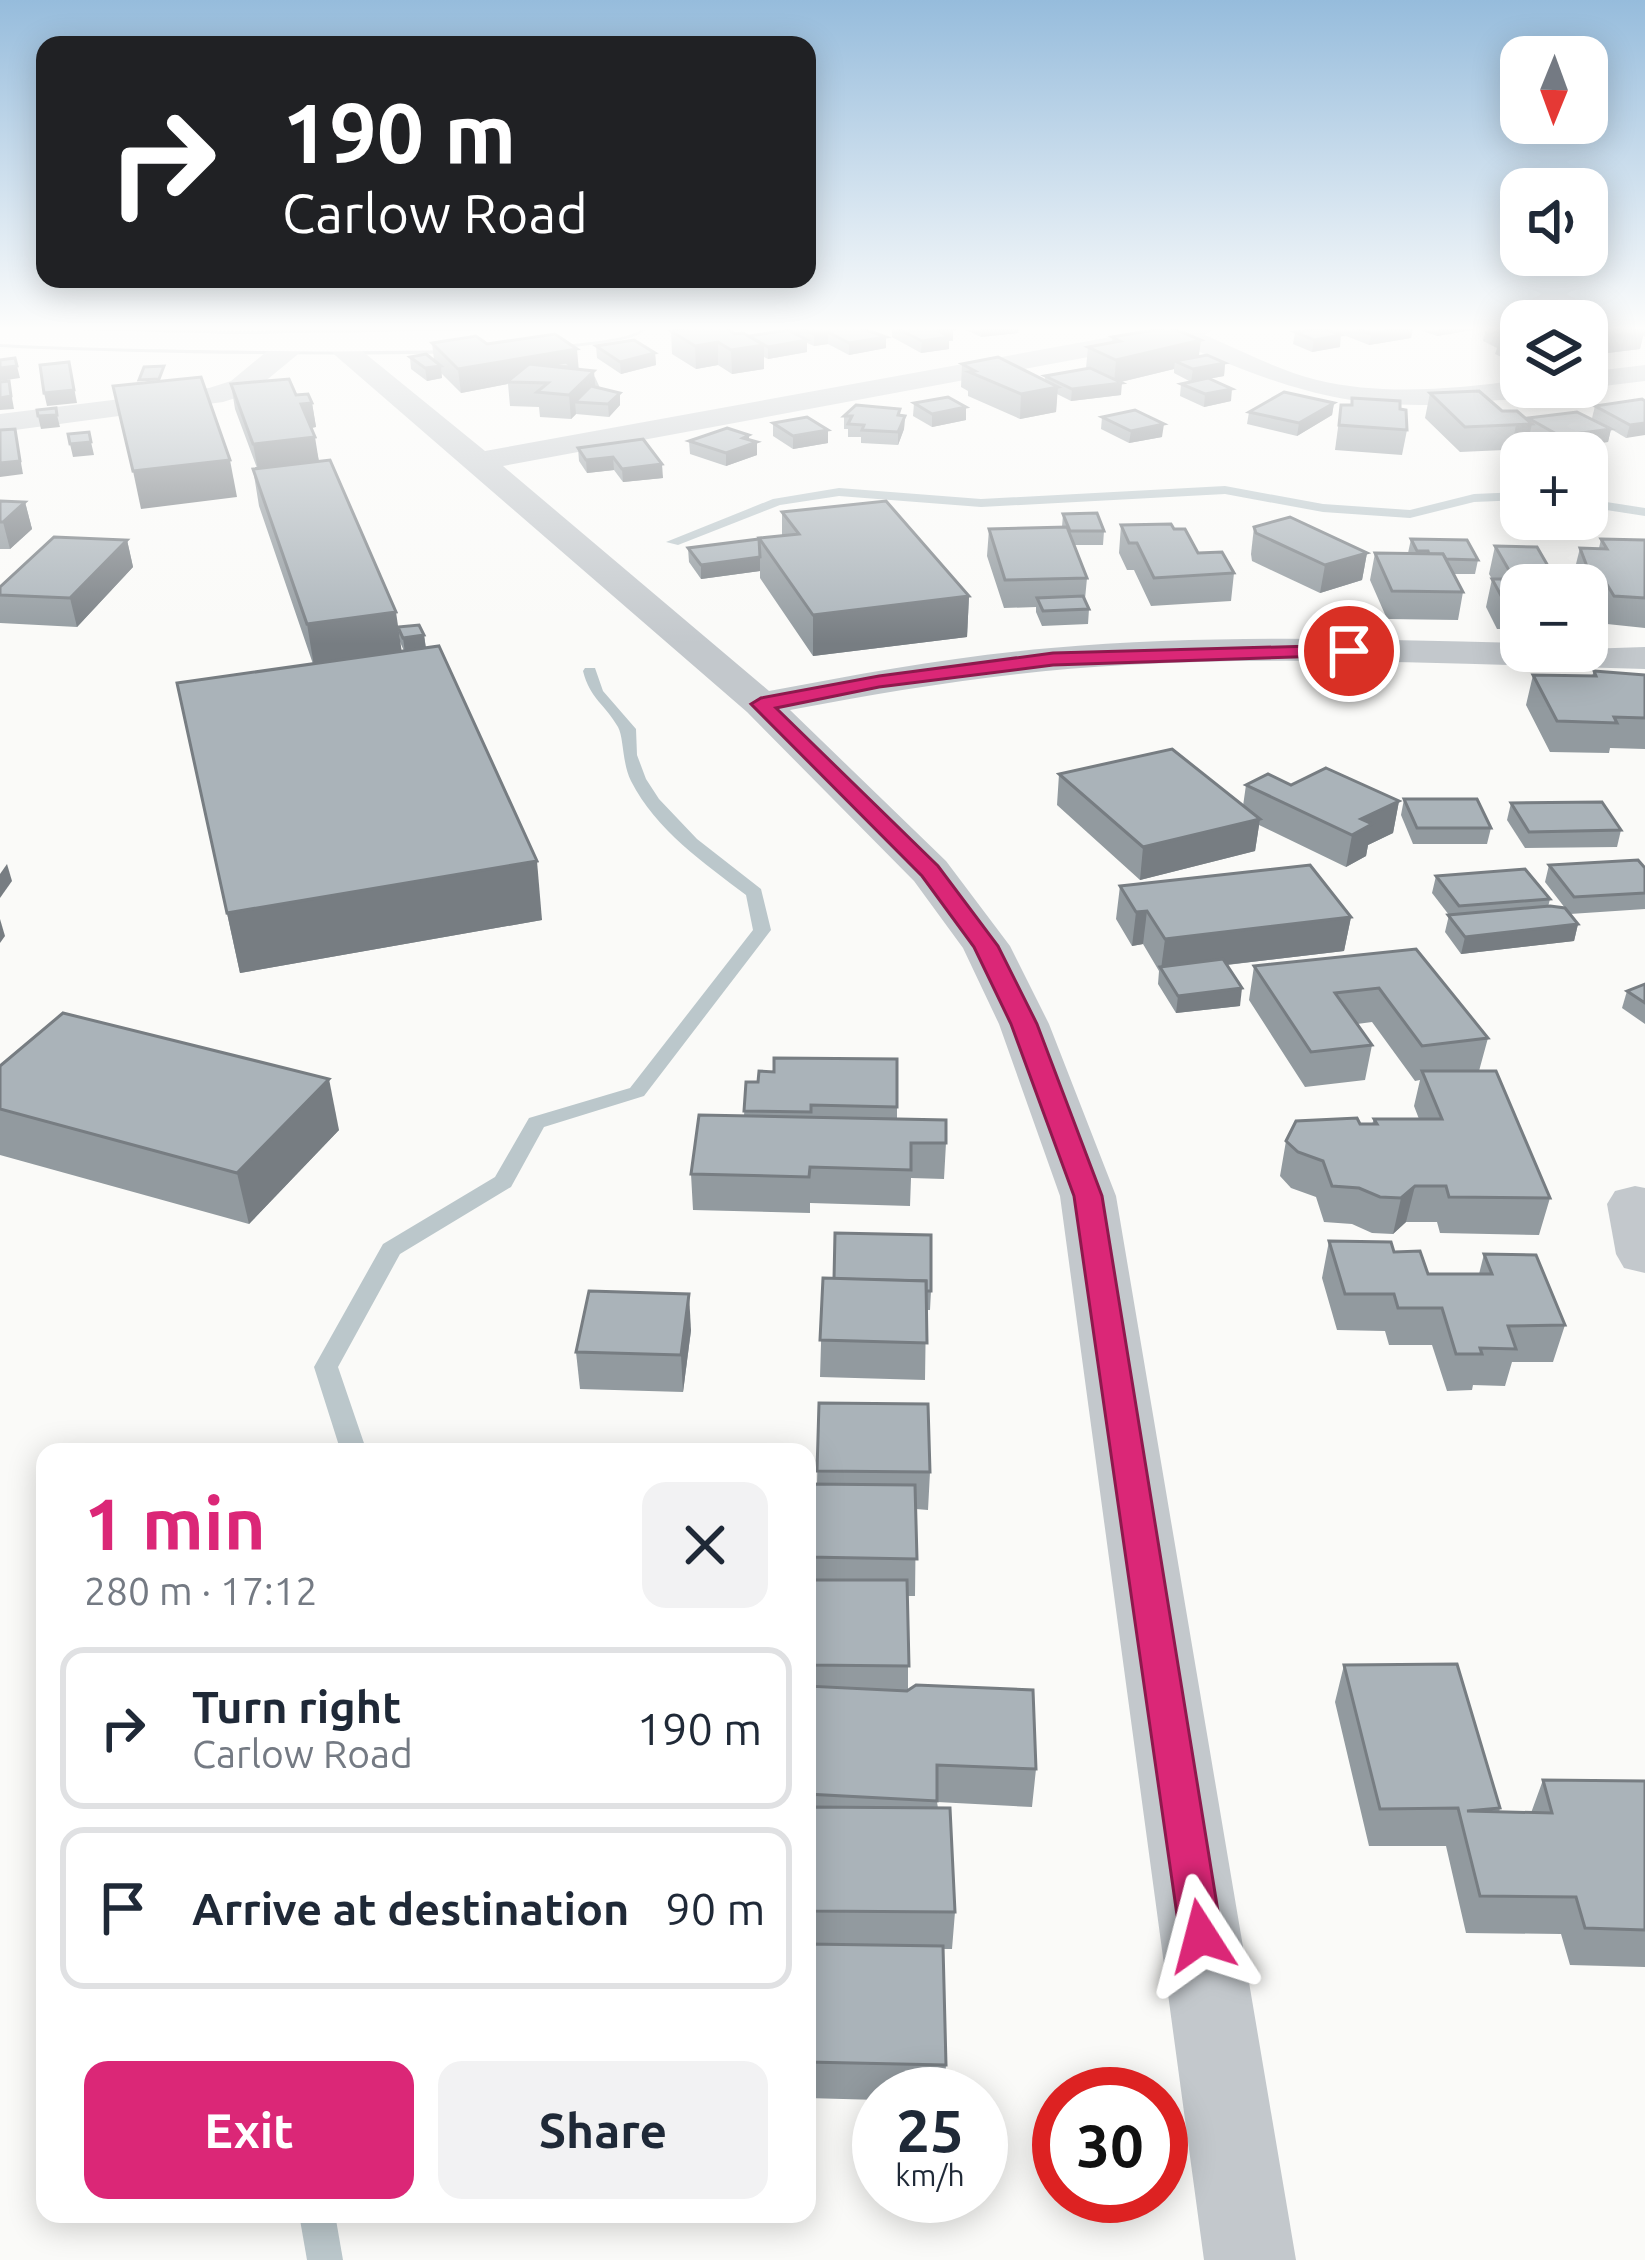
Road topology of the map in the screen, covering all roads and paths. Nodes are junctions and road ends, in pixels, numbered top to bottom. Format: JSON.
{"nodes":[{"id":1,"x":437,"y":433,"type":"edge"},
{"id":2,"x":630,"y":433,"type":"edge"},
{"id":3,"x":476,"y":462,"type":"junction"},
{"id":4,"x":1645,"y":658,"type":"edge"},
{"id":5,"x":761,"y":704,"type":"junction"},
{"id":6,"x":1250,"y":2260,"type":"edge"}],
"edges":[{"from":1,"to":3,"type":"street"},
{"from":2,"to":3,"type":"street"},
{"from":3,"to":5,"type":"street"},
{"from":4,"to":5,"type":"street"},
{"from":5,"to":6,"type":"street"}]}
